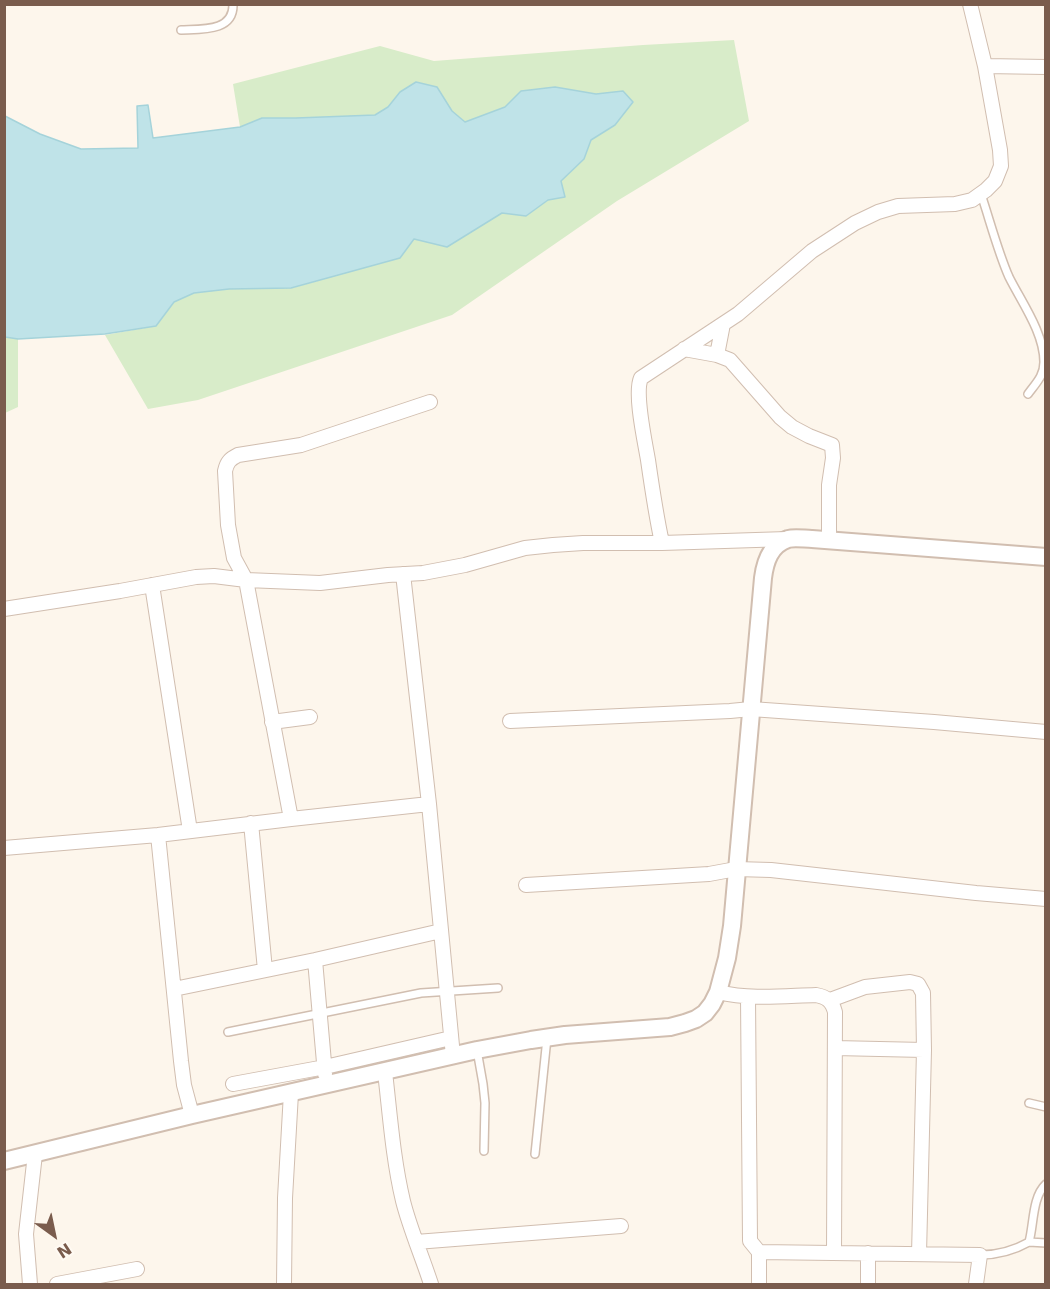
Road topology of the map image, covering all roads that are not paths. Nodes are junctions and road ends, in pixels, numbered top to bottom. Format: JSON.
{"nodes":[{"id":1,"x":233,"y":4,"type":"edge"},
{"id":2,"x":970,"y":4,"type":"edge"},
{"id":3,"x":182,"y":30,"type":"dead end"},
{"id":4,"x":985,"y":66,"type":"junction"},
{"id":5,"x":1046,"y":67,"type":"edge"},
{"id":6,"x":981,"y":194,"type":"junction"},
{"id":7,"x":723,"y":324,"type":"junction"},
{"id":8,"x":684,"y":349,"type":"junction"},
{"id":9,"x":717,"y":355,"type":"junction"},
{"id":10,"x":1028,"y":394,"type":"dead end"},
{"id":11,"x":430,"y":402,"type":"dead end"},
{"id":12,"x":789,"y":539,"type":"junction"},
{"id":13,"x":829,"y":540,"type":"junction"},
{"id":14,"x":662,"y":543,"type":"junction"},
{"id":15,"x":1046,"y":557,"type":"edge"},
{"id":16,"x":403,"y":574,"type":"junction"},
{"id":17,"x":246,"y":580,"type":"junction"},
{"id":18,"x":152,"y":585,"type":"junction"},
{"id":19,"x":4,"y":609,"type":"edge"},
{"id":20,"x":751,"y":709,"type":"junction"},
{"id":21,"x":310,"y":717,"type":"dead end"},
{"id":22,"x":510,"y":721,"type":"dead end"},
{"id":23,"x":272,"y":722,"type":"junction"},
{"id":24,"x":1046,"y":732,"type":"edge"},
{"id":25,"x":429,"y":804,"type":"junction"},
{"id":26,"x":291,"y":819,"type":"junction"},
{"id":27,"x":250,"y":823,"type":"junction"},
{"id":28,"x":190,"y":831,"type":"junction"},
{"id":29,"x":158,"y":835,"type":"junction"},
{"id":30,"x":4,"y":848,"type":"edge"},
{"id":31,"x":736,"y":869,"type":"junction"},
{"id":32,"x":526,"y":885,"type":"dead end"},
{"id":33,"x":1046,"y":899,"type":"edge"},
{"id":34,"x":441,"y":931,"type":"junction"},
{"id":35,"x":315,"y":960,"type":"junction"},
{"id":36,"x":265,"y":970,"type":"junction"},
{"id":37,"x":498,"y":988,"type":"dead end"},
{"id":38,"x":174,"y":989,"type":"junction"},
{"id":39,"x":447,"y":992,"type":"junction"},
{"id":40,"x":718,"y":992,"type":"junction"},
{"id":41,"x":748,"y":997,"type":"junction"},
{"id":42,"x":830,"y":1000,"type":"junction"},
{"id":43,"x":320,"y":1014,"type":"junction"},
{"id":44,"x":228,"y":1032,"type":"dead end"},
{"id":45,"x":451,"y":1038,"type":"junction"},
{"id":46,"x":547,"y":1038,"type":"junction"},
{"id":47,"x":835,"y":1047,"type":"junction"},
{"id":48,"x":477,"y":1050,"type":"junction"},
{"id":49,"x":924,"y":1050,"type":"junction"},
{"id":50,"x":453,"y":1056,"type":"junction"},
{"id":51,"x":325,"y":1067,"type":"junction"},
{"id":52,"x":385,"y":1072,"type":"junction"},
{"id":53,"x":233,"y":1084,"type":"dead end"},
{"id":54,"x":326,"y":1086,"type":"junction"},
{"id":55,"x":291,"y":1093,"type":"junction"},
{"id":56,"x":1029,"y":1103,"type":"dead end"},
{"id":57,"x":1046,"y":1107,"type":"edge"},
{"id":58,"x":192,"y":1115,"type":"junction"},
{"id":59,"x":484,"y":1151,"type":"dead end"},
{"id":60,"x":35,"y":1154,"type":"junction"},
{"id":61,"x":535,"y":1154,"type":"dead end"},
{"id":62,"x":4,"y":1161,"type":"edge"},
{"id":63,"x":1046,"y":1184,"type":"edge"},
{"id":64,"x":621,"y":1226,"type":"dead end"},
{"id":65,"x":416,"y":1242,"type":"junction"},
{"id":66,"x":1029,"y":1242,"type":"junction"},
{"id":67,"x":1046,"y":1243,"type":"edge"},
{"id":68,"x":759,"y":1252,"type":"junction"},
{"id":69,"x":834,"y":1253,"type":"junction"},
{"id":70,"x":868,"y":1253,"type":"junction"},
{"id":71,"x":919,"y":1254,"type":"junction"},
{"id":72,"x":980,"y":1255,"type":"junction"},
{"id":73,"x":137,"y":1269,"type":"dead end"},
{"id":74,"x":30,"y":1284,"type":"edge"},
{"id":75,"x":57,"y":1284,"type":"edge"},
{"id":76,"x":284,"y":1284,"type":"edge"},
{"id":77,"x":430,"y":1284,"type":"edge"},
{"id":78,"x":759,"y":1284,"type":"edge"},
{"id":79,"x":868,"y":1284,"type":"edge"},
{"id":80,"x":976,"y":1284,"type":"edge"}],
"edges":[{"from":1,"to":3,"type":"lane"},
{"from":2,"to":4,"type":"street"},
{"from":4,"to":5,"type":"street"},
{"from":4,"to":6,"type":"street"},
{"from":6,"to":7,"type":"street"},
{"from":6,"to":10,"type":"lane"},
{"from":7,"to":8,"type":"street"},
{"from":7,"to":9,"type":"street"},
{"from":8,"to":9,"type":"street"},
{"from":8,"to":14,"type":"street"},
{"from":9,"to":13,"type":"street"},
{"from":11,"to":17,"type":"street"},
{"from":12,"to":13,"type":"street"},
{"from":12,"to":14,"type":"street"},
{"from":12,"to":20,"type":"street"},
{"from":13,"to":15,"type":"street"},
{"from":14,"to":16,"type":"street"},
{"from":16,"to":17,"type":"street"},
{"from":16,"to":25,"type":"street"},
{"from":17,"to":18,"type":"street"},
{"from":17,"to":23,"type":"street"},
{"from":18,"to":19,"type":"street"},
{"from":18,"to":28,"type":"street"},
{"from":20,"to":22,"type":"street"},
{"from":20,"to":24,"type":"street"},
{"from":20,"to":31,"type":"street"},
{"from":21,"to":23,"type":"street"},
{"from":23,"to":26,"type":"street"},
{"from":25,"to":26,"type":"street"},
{"from":25,"to":34,"type":"street"},
{"from":26,"to":27,"type":"street"},
{"from":27,"to":28,"type":"street"},
{"from":27,"to":36,"type":"street"},
{"from":28,"to":29,"type":"street"},
{"from":29,"to":30,"type":"street"},
{"from":29,"to":38,"type":"street"},
{"from":31,"to":32,"type":"street"},
{"from":31,"to":33,"type":"street"},
{"from":31,"to":40,"type":"street"},
{"from":34,"to":35,"type":"street"},
{"from":34,"to":39,"type":"street"},
{"from":35,"to":36,"type":"street"},
{"from":35,"to":43,"type":"street"},
{"from":36,"to":38,"type":"street"},
{"from":37,"to":39,"type":"lane"},
{"from":38,"to":58,"type":"street"},
{"from":39,"to":43,"type":"lane"},
{"from":39,"to":45,"type":"street"},
{"from":40,"to":41,"type":"street"},
{"from":40,"to":46,"type":"street"},
{"from":41,"to":42,"type":"street"},
{"from":41,"to":68,"type":"street"},
{"from":42,"to":47,"type":"street"},
{"from":42,"to":49,"type":"street"},
{"from":43,"to":44,"type":"lane"},
{"from":43,"to":51,"type":"street"},
{"from":45,"to":50,"type":"street"},
{"from":45,"to":51,"type":"street"},
{"from":46,"to":48,"type":"street"},
{"from":46,"to":61,"type":"lane"},
{"from":47,"to":49,"type":"street"},
{"from":47,"to":69,"type":"street"},
{"from":48,"to":50,"type":"street"},
{"from":48,"to":59,"type":"lane"},
{"from":49,"to":71,"type":"street"},
{"from":50,"to":52,"type":"street"},
{"from":51,"to":53,"type":"street"},
{"from":51,"to":54,"type":"street"},
{"from":52,"to":54,"type":"street"},
{"from":52,"to":65,"type":"street"},
{"from":54,"to":55,"type":"street"},
{"from":55,"to":58,"type":"street"},
{"from":55,"to":76,"type":"street"},
{"from":56,"to":57,"type":"lane"},
{"from":58,"to":60,"type":"street"},
{"from":60,"to":62,"type":"street"},
{"from":60,"to":74,"type":"street"},
{"from":63,"to":66,"type":"lane"},
{"from":64,"to":65,"type":"street"},
{"from":65,"to":77,"type":"street"},
{"from":66,"to":67,"type":"lane"},
{"from":66,"to":72,"type":"lane"},
{"from":68,"to":69,"type":"street"},
{"from":68,"to":78,"type":"street"},
{"from":69,"to":70,"type":"street"},
{"from":70,"to":71,"type":"street"},
{"from":70,"to":79,"type":"street"},
{"from":71,"to":72,"type":"street"},
{"from":72,"to":80,"type":"street"},
{"from":73,"to":75,"type":"street"}]}
